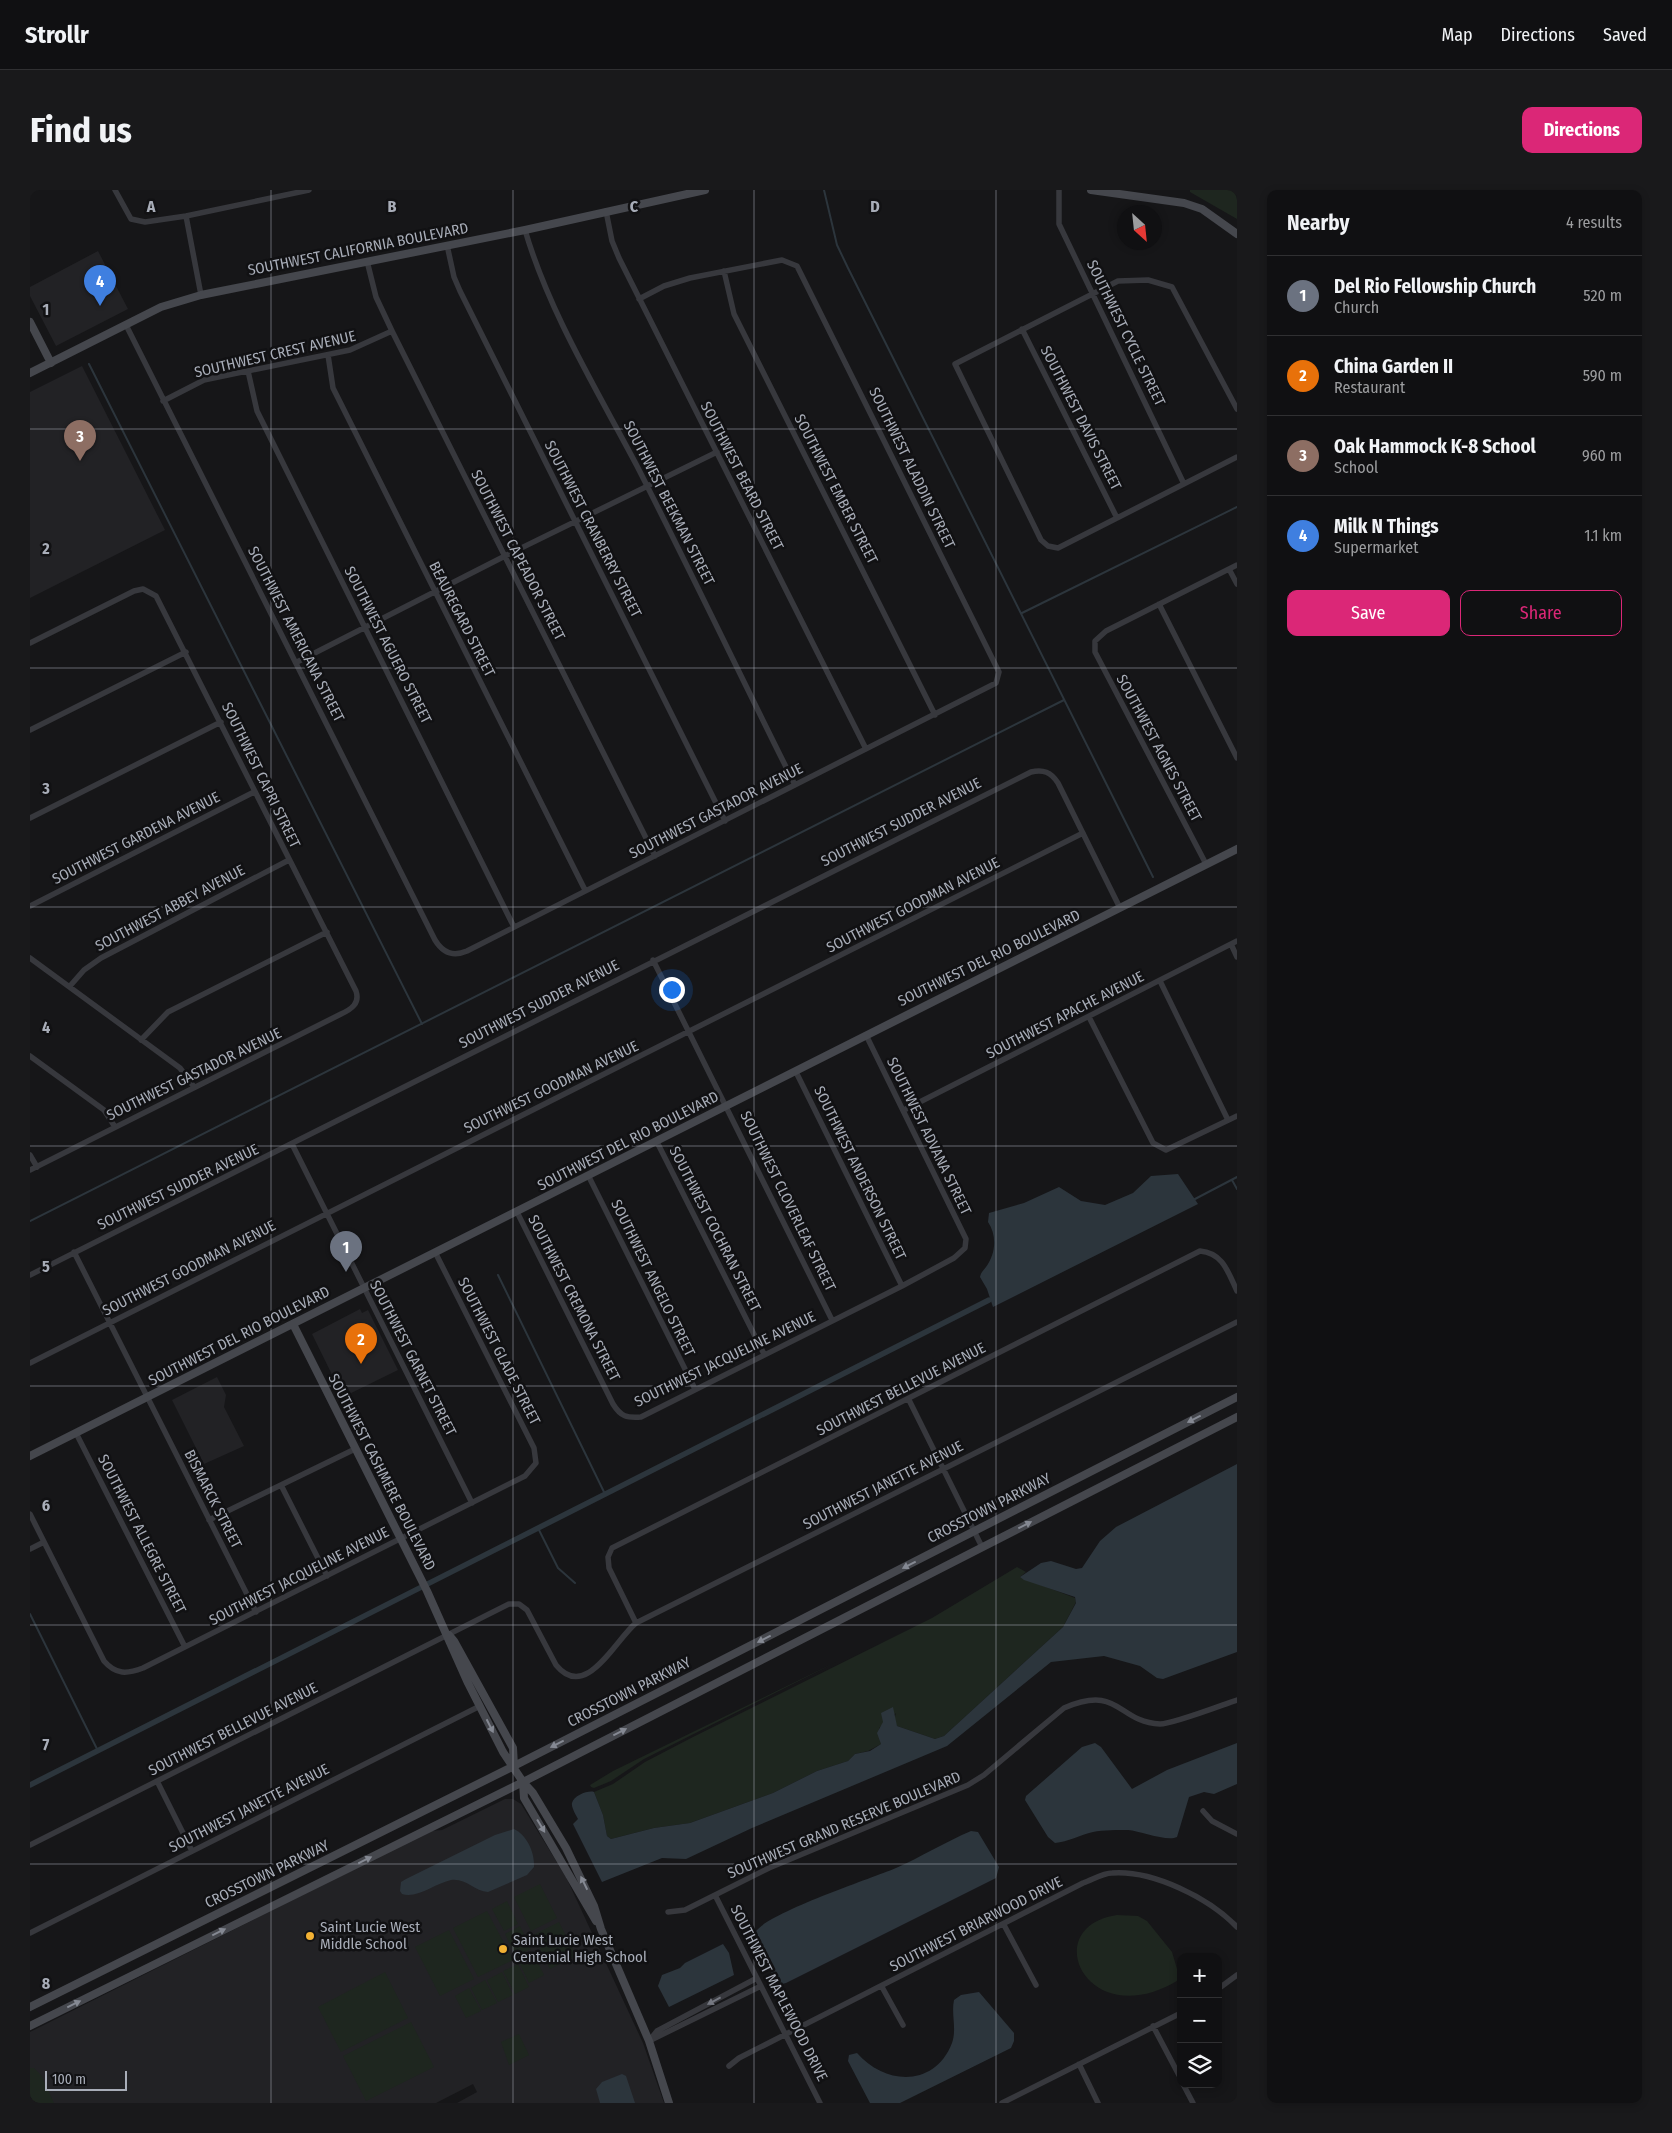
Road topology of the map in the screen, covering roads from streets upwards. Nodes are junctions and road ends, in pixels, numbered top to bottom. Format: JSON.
{"nodes":[{"id":1,"x":115,"y":190,"type":"edge"},
{"id":2,"x":309,"y":190,"type":"edge"},
{"id":3,"x":705,"y":190,"type":"edge"},
{"id":4,"x":1059,"y":190,"type":"edge"},
{"id":5,"x":1091,"y":190,"type":"edge"},
{"id":6,"x":1138,"y":193,"type":"edge"},
{"id":7,"x":606,"y":211,"type":"junction"},
{"id":8,"x":186,"y":216,"type":"junction"},
{"id":9,"x":525,"y":230,"type":"junction"},
{"id":10,"x":1237,"y":234,"type":"edge"},
{"id":11,"x":447,"y":245,"type":"junction"},
{"id":12,"x":367,"y":262,"type":"junction"},
{"id":13,"x":724,"y":271,"type":"junction"},
{"id":14,"x":1092,"y":293,"type":"junction"},
{"id":15,"x":201,"y":295,"type":"junction"},
{"id":16,"x":639,"y":298,"type":"junction"},
{"id":17,"x":30,"y":322,"type":"edge"},
{"id":18,"x":126,"y":325,"type":"junction"},
{"id":19,"x":1022,"y":329,"type":"junction"},
{"id":20,"x":392,"y":331,"type":"junction"},
{"id":21,"x":328,"y":355,"type":"junction"},
{"id":22,"x":50,"y":363,"type":"junction"},
{"id":23,"x":248,"y":371,"type":"junction"},
{"id":24,"x":30,"y":373,"type":"edge"},
{"id":25,"x":164,"y":400,"type":"junction"},
{"id":26,"x":1237,"y":409,"type":"edge"},
{"id":27,"x":717,"y":452,"type":"junction"},
{"id":28,"x":1237,"y":457,"type":"edge"},
{"id":29,"x":1184,"y":484,"type":"junction"},
{"id":30,"x":647,"y":486,"type":"junction"},
{"id":31,"x":1117,"y":518,"type":"junction"},
{"id":32,"x":575,"y":522,"type":"junction"},
{"id":33,"x":505,"y":556,"type":"junction"},
{"id":34,"x":1237,"y":565,"type":"edge"},
{"id":35,"x":1230,"y":569,"type":"junction"},
{"id":36,"x":1237,"y":584,"type":"edge"},
{"id":37,"x":435,"y":592,"type":"junction"},
{"id":38,"x":1159,"y":604,"type":"junction"},
{"id":39,"x":366,"y":628,"type":"junction"},
{"id":40,"x":30,"y":643,"type":"edge"},
{"id":41,"x":186,"y":652,"type":"junction"},
{"id":42,"x":296,"y":662,"type":"junction"},
{"id":43,"x":996,"y":683,"type":"joint"},
{"id":44,"x":935,"y":715,"type":"junction"},
{"id":45,"x":221,"y":722,"type":"junction"},
{"id":46,"x":30,"y":730,"type":"edge"},
{"id":47,"x":866,"y":749,"type":"junction"},
{"id":48,"x":1237,"y":758,"type":"edge"},
{"id":49,"x":795,"y":786,"type":"junction"},
{"id":50,"x":254,"y":792,"type":"junction"},
{"id":51,"x":30,"y":818,"type":"edge"},
{"id":52,"x":724,"y":821,"type":"junction"},
{"id":53,"x":1083,"y":833,"type":"junction"},
{"id":54,"x":1237,"y":849,"type":"edge"},
{"id":55,"x":656,"y":856,"type":"junction"},
{"id":56,"x":289,"y":860,"type":"junction"},
{"id":57,"x":1206,"y":864,"type":"junction"},
{"id":58,"x":585,"y":890,"type":"junction"},
{"id":59,"x":30,"y":906,"type":"edge"},
{"id":60,"x":1120,"y":908,"type":"junction"},
{"id":61,"x":514,"y":927,"type":"junction"},
{"id":62,"x":327,"y":932,"type":"junction"},
{"id":63,"x":1234,"y":943,"type":"edge"},
{"id":64,"x":446,"y":952,"type":"joint"},
{"id":65,"x":1237,"y":956,"type":"edge"},
{"id":66,"x":30,"y":958,"type":"edge"},
{"id":67,"x":653,"y":960,"type":"junction"},
{"id":68,"x":1160,"y":981,"type":"junction"},
{"id":69,"x":70,"y":986,"type":"junction"},
{"id":70,"x":356,"y":991,"type":"joint"},
{"id":71,"x":1089,"y":1017,"type":"junction"},
{"id":72,"x":688,"y":1033,"type":"junction"},
{"id":73,"x":866,"y":1035,"type":"junction"},
{"id":74,"x":141,"y":1040,"type":"junction"},
{"id":75,"x":30,"y":1056,"type":"edge"},
{"id":76,"x":796,"y":1072,"type":"junction"},
{"id":77,"x":194,"y":1087,"type":"junction"},
{"id":78,"x":727,"y":1105,"type":"junction"},
{"id":79,"x":904,"y":1110,"type":"junction"},
{"id":80,"x":1237,"y":1116,"type":"edge"},
{"id":81,"x":1228,"y":1120,"type":"junction"},
{"id":82,"x":115,"y":1127,"type":"junction"},
{"id":83,"x":657,"y":1142,"type":"junction"},
{"id":84,"x":292,"y":1144,"type":"junction"},
{"id":85,"x":30,"y":1155,"type":"edge"},
{"id":86,"x":36,"y":1167,"type":"junction"},
{"id":87,"x":30,"y":1170,"type":"edge"},
{"id":88,"x":589,"y":1177,"type":"junction"},
{"id":89,"x":326,"y":1212,"type":"junction"},
{"id":90,"x":517,"y":1212,"type":"junction"},
{"id":91,"x":964,"y":1248,"type":"joint"},
{"id":92,"x":74,"y":1252,"type":"junction"},
{"id":93,"x":435,"y":1252,"type":"junction"},
{"id":94,"x":30,"y":1275,"type":"edge"},
{"id":95,"x":902,"y":1286,"type":"junction"},
{"id":96,"x":364,"y":1288,"type":"junction"},
{"id":97,"x":1237,"y":1291,"type":"edge"},
{"id":98,"x":832,"y":1320,"type":"junction"},
{"id":99,"x":110,"y":1322,"type":"junction"},
{"id":100,"x":1237,"y":1322,"type":"edge"},
{"id":101,"x":293,"y":1324,"type":"junction"},
{"id":102,"x":764,"y":1354,"type":"junction"},
{"id":103,"x":30,"y":1363,"type":"edge"},
{"id":104,"x":694,"y":1389,"type":"junction"},
{"id":105,"x":1237,"y":1397,"type":"edge"},
{"id":106,"x":147,"y":1398,"type":"junction"},
{"id":107,"x":909,"y":1400,"type":"junction"},
{"id":108,"x":1237,"y":1417,"type":"edge"},
{"id":109,"x":628,"y":1418,"type":"joint"},
{"id":110,"x":76,"y":1433,"type":"junction"},
{"id":111,"x":355,"y":1448,"type":"junction"},
{"id":112,"x":30,"y":1456,"type":"edge"},
{"id":113,"x":536,"y":1463,"type":"joint"},
{"id":114,"x":942,"y":1469,"type":"junction"},
{"id":115,"x":281,"y":1485,"type":"junction"},
{"id":116,"x":472,"y":1503,"type":"junction"},
{"id":117,"x":30,"y":1514,"type":"edge"},
{"id":118,"x":210,"y":1520,"type":"junction"},
{"id":119,"x":974,"y":1531,"type":"junction"},
{"id":120,"x":400,"y":1539,"type":"junction"},
{"id":121,"x":44,"y":1542,"type":"junction"},
{"id":122,"x":982,"y":1547,"type":"junction"},
{"id":123,"x":30,"y":1549,"type":"edge"},
{"id":124,"x":327,"y":1576,"type":"junction"},
{"id":125,"x":256,"y":1612,"type":"junction"},
{"id":126,"x":636,"y":1623,"type":"junction"},
{"id":127,"x":447,"y":1634,"type":"junction"},
{"id":128,"x":185,"y":1647,"type":"junction"},
{"id":129,"x":556,"y":1665,"type":"joint"},
{"id":130,"x":1237,"y":1700,"type":"edge"},
{"id":131,"x":480,"y":1706,"type":"junction"},
{"id":132,"x":514,"y":1766,"type":"junction"},
{"id":133,"x":157,"y":1781,"type":"junction"},
{"id":134,"x":523,"y":1782,"type":"junction"},
{"id":135,"x":1204,"y":1811,"type":"dead end"},
{"id":136,"x":1237,"y":1834,"type":"edge"},
{"id":137,"x":30,"y":1845,"type":"edge"},
{"id":138,"x":192,"y":1851,"type":"junction"},
{"id":139,"x":715,"y":1895,"type":"junction"},
{"id":140,"x":668,"y":1912,"type":"dead end"},
{"id":141,"x":1004,"y":1925,"type":"junction"},
{"id":142,"x":1237,"y":1927,"type":"edge"},
{"id":143,"x":30,"y":1932,"type":"edge"},
{"id":144,"x":1237,"y":1974,"type":"edge"},
{"id":145,"x":757,"y":1978,"type":"junction"},
{"id":146,"x":1036,"y":1985,"type":"dead end"},
{"id":147,"x":1222,"y":1985,"type":"edge"},
{"id":148,"x":761,"y":1986,"type":"junction"},
{"id":149,"x":882,"y":1987,"type":"junction"},
{"id":150,"x":30,"y":2007,"type":"edge"},
{"id":151,"x":1177,"y":2015,"type":"edge"},
{"id":152,"x":903,"y":2025,"type":"dead end"},
{"id":153,"x":30,"y":2026,"type":"edge"},
{"id":154,"x":1153,"y":2026,"type":"junction"},
{"id":155,"x":786,"y":2034,"type":"junction"},
{"id":156,"x":649,"y":2041,"type":"junction"},
{"id":157,"x":1079,"y":2064,"type":"junction"},
{"id":158,"x":729,"y":2066,"type":"dead end"},
{"id":159,"x":1177,"y":2071,"type":"edge"},
{"id":160,"x":1185,"y":2088,"type":"edge"},
{"id":161,"x":669,"y":2103,"type":"edge"},
{"id":162,"x":820,"y":2103,"type":"edge"},
{"id":163,"x":1002,"y":2103,"type":"edge"},
{"id":164,"x":1098,"y":2103,"type":"edge"},
{"id":165,"x":1193,"y":2103,"type":"edge"}],
"edges":[{"from":1,"to":8,"type":"street"},
{"from":2,"to":8,"type":"street"},
{"from":3,"to":7,"type":"street","name":"SOUTHWEST CALIFORNIA BOULEVARD"},
{"from":4,"to":14,"type":"street","name":"SOUTHWEST CYCLE STREET"},
{"from":5,"to":6,"type":"street"},
{"from":6,"to":10,"type":"street"},
{"from":7,"to":9,"type":"street","name":"SOUTHWEST CALIFORNIA BOULEVARD"},
{"from":7,"to":16,"type":"street","name":"SOUTHWEST BEARD STREET"},
{"from":8,"to":15,"type":"street"},
{"from":9,"to":11,"type":"street","name":"SOUTHWEST CALIFORNIA BOULEVARD"},
{"from":9,"to":30,"type":"street","name":"SOUTHWEST BEEKMAN STREET"},
{"from":11,"to":12,"type":"street","name":"SOUTHWEST CALIFORNIA BOULEVARD"},
{"from":11,"to":32,"type":"street","name":"SOUTHWEST CRANBERRY STREET"},
{"from":12,"to":15,"type":"street","name":"SOUTHWEST CALIFORNIA BOULEVARD"},
{"from":12,"to":20,"type":"street","name":"SOUTHWEST CAPEADOR STREET"},
{"from":13,"to":16,"type":"street"},
{"from":13,"to":43,"type":"street","name":"SOUTHWEST ALADDIN STREET"},
{"from":13,"to":44,"type":"street","name":"SOUTHWEST EMBER STREET"},
{"from":14,"to":19,"type":"street"},
{"from":14,"to":26,"type":"street"},
{"from":14,"to":29,"type":"street","name":"SOUTHWEST CYCLE STREET"},
{"from":15,"to":18,"type":"street","name":"SOUTHWEST CALIFORNIA BOULEVARD"},
{"from":16,"to":27,"type":"street","name":"SOUTHWEST BEARD STREET"},
{"from":17,"to":22,"type":"street"},
{"from":18,"to":22,"type":"street","name":"SOUTHWEST CALIFORNIA BOULEVARD"},
{"from":18,"to":25,"type":"street","name":"SOUTHWEST AMERICANA STREET"},
{"from":19,"to":31,"type":"street","name":"SOUTHWEST DAVIS STREET"},
{"from":19,"to":31,"type":"street"},
{"from":20,"to":21,"type":"street","name":"SOUTHWEST CREST AVENUE"},
{"from":20,"to":33,"type":"street","name":"SOUTHWEST CAPEADOR STREET"},
{"from":21,"to":23,"type":"street","name":"SOUTHWEST CREST AVENUE"},
{"from":21,"to":37,"type":"street","name":"BEAUREGARD STREET"},
{"from":22,"to":24,"type":"street","name":"SOUTHWEST CALIFORNIA BOULEVARD"},
{"from":23,"to":25,"type":"street","name":"SOUTHWEST CREST AVENUE"},
{"from":23,"to":39,"type":"street","name":"SOUTHWEST AGUERO STREET"},
{"from":25,"to":42,"type":"street","name":"SOUTHWEST AMERICANA STREET"},
{"from":27,"to":30,"type":"street"},
{"from":27,"to":47,"type":"street","name":"SOUTHWEST BEARD STREET"},
{"from":28,"to":29,"type":"street"},
{"from":29,"to":31,"type":"street"},
{"from":30,"to":32,"type":"street"},
{"from":30,"to":49,"type":"street","name":"SOUTHWEST BEEKMAN STREET"},
{"from":32,"to":33,"type":"street"},
{"from":32,"to":52,"type":"street","name":"SOUTHWEST CRANBERRY STREET"},
{"from":33,"to":37,"type":"street"},
{"from":33,"to":55,"type":"street","name":"SOUTHWEST CAPEADOR STREET"},
{"from":34,"to":35,"type":"street"},
{"from":35,"to":36,"type":"street"},
{"from":35,"to":38,"type":"street"},
{"from":37,"to":39,"type":"street"},
{"from":37,"to":58,"type":"street","name":"BEAUREGARD STREET"},
{"from":38,"to":48,"type":"street"},
{"from":38,"to":57,"type":"street","name":"SOUTHWEST AGNES STREET"},
{"from":39,"to":42,"type":"street"},
{"from":39,"to":61,"type":"street","name":"SOUTHWEST AGUERO STREET"},
{"from":40,"to":41,"type":"street","name":"SOUTHWEST CAPRI STREET"},
{"from":41,"to":45,"type":"street","name":"SOUTHWEST CAPRI STREET"},
{"from":41,"to":46,"type":"street"},
{"from":42,"to":64,"type":"street","name":"SOUTHWEST AMERICANA STREET"},
{"from":43,"to":44,"type":"street","name":"SOUTHWEST GASTADOR AVENUE"},
{"from":44,"to":47,"type":"street","name":"SOUTHWEST GASTADOR AVENUE"},
{"from":45,"to":50,"type":"street","name":"SOUTHWEST CAPRI STREET"},
{"from":45,"to":51,"type":"street"},
{"from":47,"to":49,"type":"street","name":"SOUTHWEST GASTADOR AVENUE"},
{"from":49,"to":52,"type":"street","name":"SOUTHWEST GASTADOR AVENUE"},
{"from":50,"to":56,"type":"street","name":"SOUTHWEST CAPRI STREET"},
{"from":50,"to":59,"type":"street","name":"SOUTHWEST GARDENA AVENUE"},
{"from":52,"to":55,"type":"street","name":"SOUTHWEST GASTADOR AVENUE"},
{"from":53,"to":60,"type":"street"},
{"from":53,"to":67,"type":"street","name":"SOUTHWEST SUDDER AVENUE"},
{"from":53,"to":72,"type":"street","name":"SOUTHWEST GOODMAN AVENUE"},
{"from":54,"to":57,"type":"street","name":"SOUTHWEST DEL RIO BOULEVARD"},
{"from":55,"to":58,"type":"street","name":"SOUTHWEST GASTADOR AVENUE"},
{"from":56,"to":62,"type":"street","name":"SOUTHWEST CAPRI STREET"},
{"from":56,"to":69,"type":"street","name":"SOUTHWEST ABBEY AVENUE"},
{"from":57,"to":60,"type":"street","name":"SOUTHWEST DEL RIO BOULEVARD"},
{"from":58,"to":61,"type":"street","name":"SOUTHWEST GASTADOR AVENUE"},
{"from":60,"to":73,"type":"street","name":"SOUTHWEST DEL RIO BOULEVARD"},
{"from":61,"to":64,"type":"street","name":"SOUTHWEST GASTADOR AVENUE"},
{"from":62,"to":70,"type":"street","name":"SOUTHWEST CAPRI STREET"},
{"from":62,"to":74,"type":"street"},
{"from":63,"to":65,"type":"street"},
{"from":63,"to":68,"type":"street","name":"SOUTHWEST APACHE AVENUE"},
{"from":66,"to":69,"type":"street"},
{"from":67,"to":72,"type":"street","name":"SOUTHWEST CLOVERLEAF STREET"},
{"from":67,"to":84,"type":"street","name":"SOUTHWEST SUDDER AVENUE"},
{"from":68,"to":71,"type":"street","name":"SOUTHWEST APACHE AVENUE"},
{"from":68,"to":81,"type":"street"},
{"from":69,"to":74,"type":"street"},
{"from":70,"to":77,"type":"street","name":"SOUTHWEST GASTADOR AVENUE"},
{"from":71,"to":79,"type":"street","name":"SOUTHWEST APACHE AVENUE"},
{"from":71,"to":81,"type":"street"},
{"from":72,"to":78,"type":"street","name":"SOUTHWEST CLOVERLEAF STREET"},
{"from":72,"to":89,"type":"street","name":"SOUTHWEST GOODMAN AVENUE"},
{"from":73,"to":76,"type":"street","name":"SOUTHWEST DEL RIO BOULEVARD"},
{"from":73,"to":79,"type":"street","name":"SOUTHWEST ADVANA STREET"},
{"from":74,"to":77,"type":"street"},
{"from":75,"to":82,"type":"street"},
{"from":76,"to":78,"type":"street","name":"SOUTHWEST DEL RIO BOULEVARD"},
{"from":76,"to":95,"type":"street","name":"SOUTHWEST ANDERSON STREET"},
{"from":77,"to":82,"type":"street","name":"SOUTHWEST GASTADOR AVENUE"},
{"from":78,"to":83,"type":"street","name":"SOUTHWEST DEL RIO BOULEVARD"},
{"from":78,"to":98,"type":"street","name":"SOUTHWEST CLOVERLEAF STREET"},
{"from":79,"to":91,"type":"street","name":"SOUTHWEST ADVANA STREET"},
{"from":80,"to":81,"type":"street"},
{"from":82,"to":86,"type":"street","name":"SOUTHWEST GASTADOR AVENUE"},
{"from":83,"to":88,"type":"street","name":"SOUTHWEST DEL RIO BOULEVARD"},
{"from":83,"to":102,"type":"street","name":"SOUTHWEST COCHRAN STREET"},
{"from":84,"to":89,"type":"street","name":"SOUTHWEST GARNET STREET"},
{"from":84,"to":92,"type":"street","name":"SOUTHWEST SUDDER AVENUE"},
{"from":85,"to":86,"type":"street"},
{"from":86,"to":87,"type":"street","name":"SOUTHWEST GASTADOR AVENUE"},
{"from":88,"to":90,"type":"street","name":"SOUTHWEST DEL RIO BOULEVARD"},
{"from":88,"to":104,"type":"street","name":"SOUTHWEST ANGELO STREET"},
{"from":89,"to":96,"type":"street","name":"SOUTHWEST GARNET STREET"},
{"from":89,"to":99,"type":"street","name":"SOUTHWEST GOODMAN AVENUE"},
{"from":90,"to":93,"type":"street","name":"SOUTHWEST DEL RIO BOULEVARD"},
{"from":90,"to":109,"type":"street","name":"SOUTHWEST CREMONA STREET"},
{"from":91,"to":95,"type":"street","name":"SOUTHWEST JACQUELINE AVENUE"},
{"from":92,"to":94,"type":"street","name":"SOUTHWEST SUDDER AVENUE"},
{"from":92,"to":99,"type":"street","name":"BISMARCK STREET"},
{"from":93,"to":96,"type":"street","name":"SOUTHWEST DEL RIO BOULEVARD"},
{"from":93,"to":113,"type":"street","name":"SOUTHWEST GLADE STREET"},
{"from":95,"to":98,"type":"street","name":"SOUTHWEST JACQUELINE AVENUE"},
{"from":96,"to":101,"type":"street","name":"SOUTHWEST DEL RIO BOULEVARD"},
{"from":96,"to":116,"type":"street","name":"SOUTHWEST GARNET STREET"},
{"from":97,"to":107,"type":"street","name":"SOUTHWEST BELLEVUE AVENUE"},
{"from":98,"to":102,"type":"street","name":"SOUTHWEST JACQUELINE AVENUE"},
{"from":99,"to":103,"type":"street","name":"SOUTHWEST GOODMAN AVENUE"},
{"from":99,"to":106,"type":"street","name":"BISMARCK STREET"},
{"from":100,"to":114,"type":"street","name":"SOUTHWEST JANETTE AVENUE"},
{"from":101,"to":106,"type":"street","name":"SOUTHWEST DEL RIO BOULEVARD"},
{"from":101,"to":111,"type":"street","name":"SOUTHWEST CASHMERE BOULEVARD"},
{"from":102,"to":104,"type":"street","name":"SOUTHWEST JACQUELINE AVENUE"},
{"from":104,"to":109,"type":"street","name":"SOUTHWEST JACQUELINE AVENUE"},
{"from":105,"to":119,"type":"street","name":"CROSSTOWN PARKWAY","one_way":true},
{"from":106,"to":110,"type":"street","name":"SOUTHWEST DEL RIO BOULEVARD"},
{"from":106,"to":118,"type":"street","name":"BISMARCK STREET"},
{"from":107,"to":114,"type":"street"},
{"from":107,"to":126,"type":"street","name":"SOUTHWEST BELLEVUE AVENUE"},
{"from":122,"to":108,"type":"street","name":"CROSSTOWN PARKWAY","one_way":true},
{"from":110,"to":112,"type":"street","name":"SOUTHWEST DEL RIO BOULEVARD"},
{"from":110,"to":128,"type":"street","name":"SOUTHWEST ALLEGRE STREET"},
{"from":111,"to":115,"type":"street"},
{"from":111,"to":120,"type":"street","name":"SOUTHWEST CASHMERE BOULEVARD"},
{"from":113,"to":116,"type":"street","name":"SOUTHWEST JACQUELINE AVENUE"},
{"from":114,"to":119,"type":"street"},
{"from":114,"to":126,"type":"street","name":"SOUTHWEST JANETTE AVENUE"},
{"from":115,"to":118,"type":"street"},
{"from":115,"to":124,"type":"street"},
{"from":116,"to":120,"type":"street","name":"SOUTHWEST JACQUELINE AVENUE"},
{"from":117,"to":121,"type":"street"},
{"from":118,"to":125,"type":"street","name":"BISMARCK STREET"},
{"from":119,"to":122,"type":"street"},
{"from":119,"to":132,"type":"street","name":"CROSSTOWN PARKWAY","one_way":true},
{"from":120,"to":124,"type":"street","name":"SOUTHWEST JACQUELINE AVENUE"},
{"from":120,"to":127,"type":"street","name":"SOUTHWEST CASHMERE BOULEVARD"},
{"from":121,"to":123,"type":"street"},
{"from":121,"to":128,"type":"street","name":"SOUTHWEST JACQUELINE AVENUE"},
{"from":134,"to":122,"type":"street","name":"CROSSTOWN PARKWAY","one_way":true},
{"from":124,"to":125,"type":"street","name":"SOUTHWEST JACQUELINE AVENUE"},
{"from":125,"to":128,"type":"street","name":"SOUTHWEST JACQUELINE AVENUE"},
{"from":126,"to":129,"type":"street","name":"SOUTHWEST JANETTE AVENUE"},
{"from":127,"to":129,"type":"street","name":"SOUTHWEST BELLEVUE AVENUE"},
{"from":127,"to":131,"type":"street","name":"SOUTHWEST CASHMERE BOULEVARD"},
{"from":127,"to":132,"type":"street","name":"SOUTHWEST CASHMERE BOULEVARD"},
{"from":127,"to":133,"type":"street","name":"SOUTHWEST BELLEVUE AVENUE"},
{"from":130,"to":139,"type":"street","name":"SOUTHWEST GRAND RESERVE BOULEVARD"},
{"from":131,"to":132,"type":"street","name":"SOUTHWEST CASHMERE BOULEVARD","one_way":true},
{"from":131,"to":138,"type":"street","name":"SOUTHWEST JANETTE AVENUE"},
{"from":132,"to":134,"type":"street","name":"SOUTHWEST CASHMERE BOULEVARD"},
{"from":132,"to":150,"type":"street","name":"CROSSTOWN PARKWAY"},
{"from":133,"to":137,"type":"street","name":"SOUTHWEST BELLEVUE AVENUE"},
{"from":133,"to":138,"type":"street"},
{"from":153,"to":134,"type":"street","name":"CROSSTOWN PARKWAY","one_way":true},
{"from":134,"to":156,"type":"street","name":"SOUTHWEST CASHMERE BOULEVARD"},
{"from":135,"to":136,"type":"street"},
{"from":138,"to":143,"type":"street","name":"SOUTHWEST JANETTE AVENUE"},
{"from":139,"to":140,"type":"street","name":"SOUTHWEST GRAND RESERVE BOULEVARD"},
{"from":139,"to":145,"type":"street","name":"SOUTHWEST MAPLEWOOD DRIVE"},
{"from":141,"to":142,"type":"street","name":"SOUTHWEST BRIARWOOD DRIVE"},
{"from":141,"to":146,"type":"street"},
{"from":141,"to":149,"type":"street","name":"SOUTHWEST BRIARWOOD DRIVE"},
{"from":144,"to":147,"type":"street"},
{"from":145,"to":148,"type":"street","name":"SOUTHWEST MAPLEWOOD DRIVE"},
{"from":145,"to":156,"type":"street","one_way":true},
{"from":148,"to":155,"type":"street","name":"SOUTHWEST MAPLEWOOD DRIVE"},
{"from":148,"to":156,"type":"street"},
{"from":149,"to":152,"type":"street"},
{"from":149,"to":155,"type":"street","name":"SOUTHWEST BRIARWOOD DRIVE"},
{"from":151,"to":154,"type":"street"},
{"from":154,"to":157,"type":"street"},
{"from":154,"to":159,"type":"street"},
{"from":155,"to":158,"type":"street","name":"SOUTHWEST BRIARWOOD DRIVE"},
{"from":155,"to":162,"type":"street","name":"SOUTHWEST MAPLEWOOD DRIVE"},
{"from":156,"to":161,"type":"street","name":"SOUTHWEST CASHMERE BOULEVARD"},
{"from":157,"to":163,"type":"street"},
{"from":157,"to":164,"type":"street"},
{"from":160,"to":165,"type":"street"}]}
